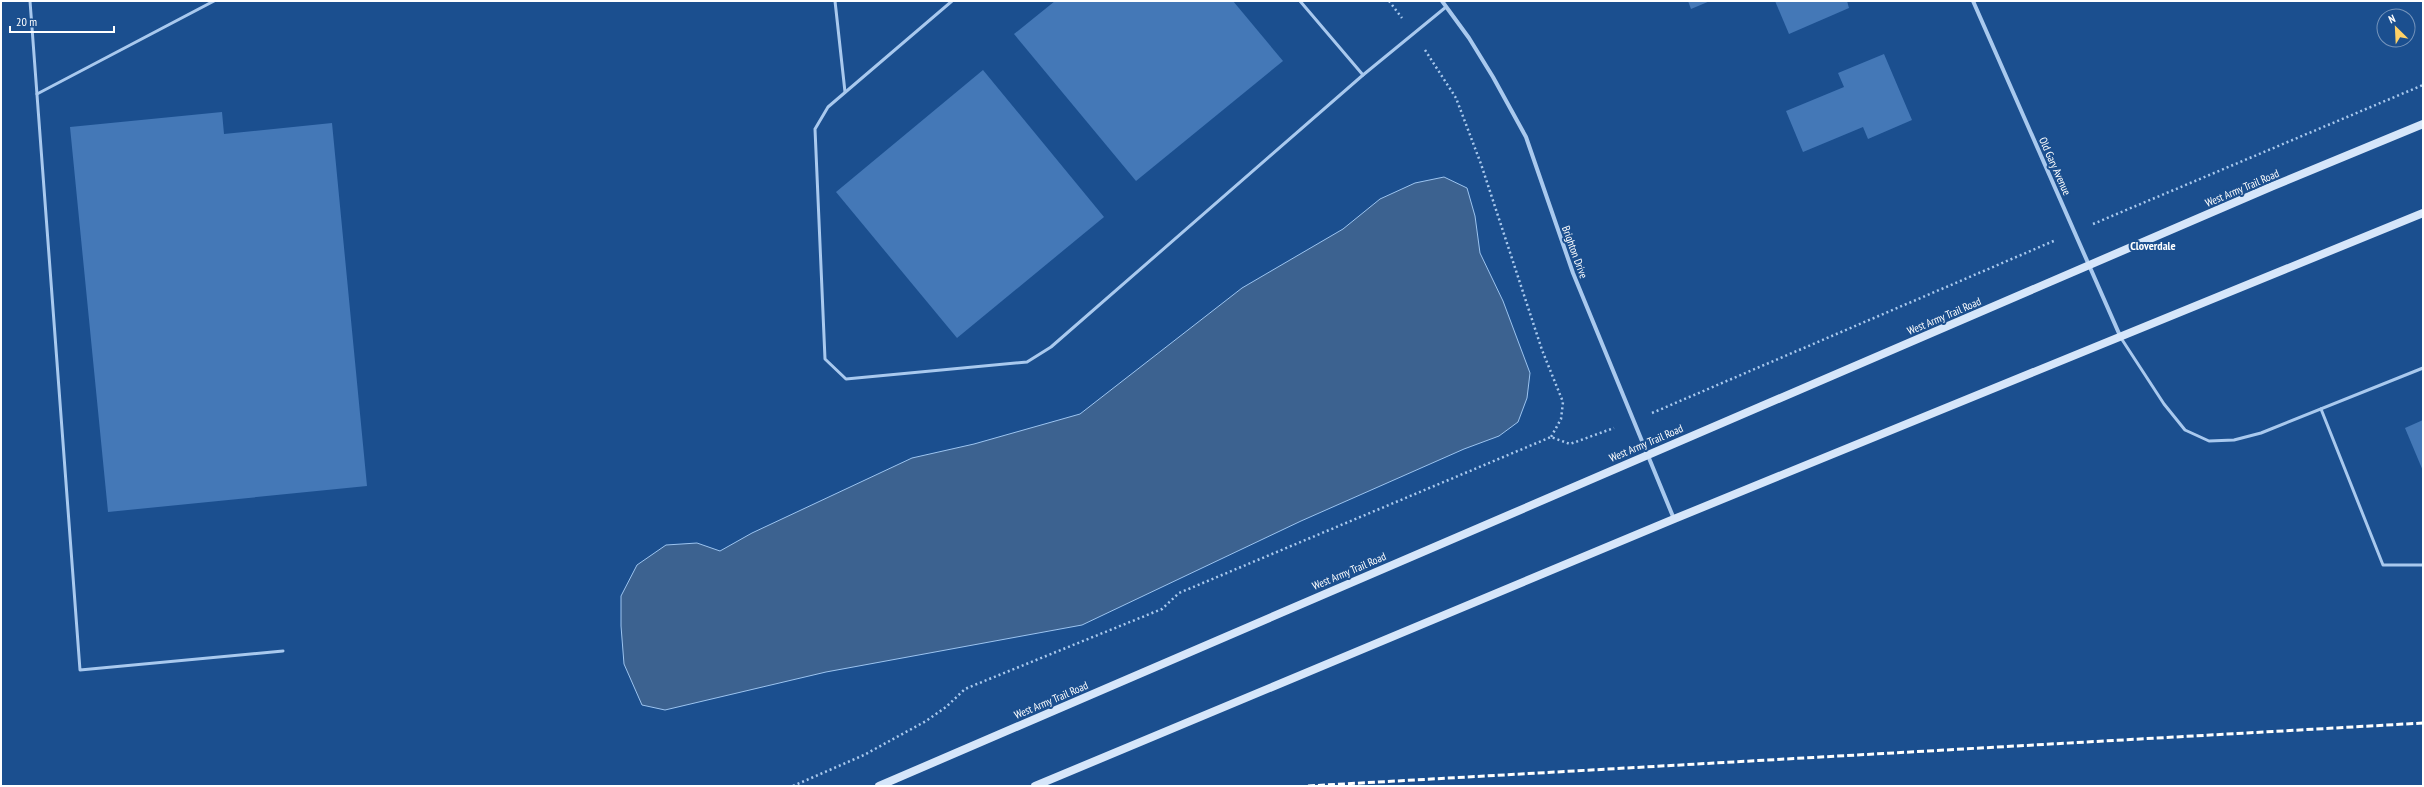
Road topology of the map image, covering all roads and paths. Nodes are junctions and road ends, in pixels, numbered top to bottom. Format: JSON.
{"nodes":[{"id":1,"x":30,"y":1,"type":"edge"},
{"id":2,"x":214,"y":1,"type":"edge"},
{"id":3,"x":835,"y":1,"type":"edge"},
{"id":4,"x":952,"y":1,"type":"edge"},
{"id":5,"x":1300,"y":1,"type":"edge"},
{"id":6,"x":1389,"y":1,"type":"edge"},
{"id":7,"x":1442,"y":1,"type":"edge"},
{"id":8,"x":1973,"y":1,"type":"edge"},
{"id":9,"x":1446,"y":7,"type":"junction"},
{"id":10,"x":1413,"y":33,"type":"junction"},
{"id":11,"x":1363,"y":75,"type":"junction"},
{"id":12,"x":2423,"y":85,"type":"edge"},
{"id":13,"x":845,"y":92,"type":"junction"},
{"id":14,"x":37,"y":94,"type":"junction"},
{"id":15,"x":2423,"y":124,"type":"edge"},
{"id":16,"x":2423,"y":213,"type":"edge"},
{"id":17,"x":2095,"y":224,"type":"dead end"},
{"id":18,"x":2030,"y":251,"type":"dead end"},
{"id":19,"x":2089,"y":267,"type":"junction"},
{"id":20,"x":2121,"y":338,"type":"junction"},
{"id":21,"x":2423,"y":368,"type":"edge"},
{"id":22,"x":2321,"y":409,"type":"junction"},
{"id":23,"x":1633,"y":421,"type":"junction"},
{"id":24,"x":1551,"y":437,"type":"junction"},
{"id":25,"x":1647,"y":455,"type":"junction"},
{"id":26,"x":1674,"y":519,"type":"junction"},
{"id":27,"x":2423,"y":565,"type":"edge"},
{"id":28,"x":284,"y":651,"type":"dead end"},
{"id":29,"x":793,"y":786,"type":"edge"},
{"id":30,"x":879,"y":786,"type":"edge"},
{"id":31,"x":1035,"y":786,"type":"edge"}],
"edges":[{"from":1,"to":14,"type":"lane"},
{"from":2,"to":14,"type":"lane"},
{"from":3,"to":13,"type":"lane"},
{"from":4,"to":13,"type":"lane"},
{"from":5,"to":11,"type":"lane"},
{"from":6,"to":10,"type":"path"},
{"from":7,"to":9,"type":"street","name":"Brighton Drive"},
{"from":8,"to":19,"type":"street","name":"Old Gary Avenue"},
{"from":9,"to":10,"type":"lane"},
{"from":9,"to":23,"type":"street","name":"Brighton Drive"},
{"from":10,"to":11,"type":"lane"},
{"from":10,"to":24,"type":"path"},
{"from":11,"to":13,"type":"lane"},
{"from":12,"to":17,"type":"path"},
{"from":14,"to":28,"type":"lane"},
{"from":15,"to":19,"type":"main road","name":"West Army Trail Road"},
{"from":16,"to":20,"type":"main road"},
{"from":18,"to":23,"type":"path"},
{"from":19,"to":20,"type":"street","name":"Old Gary Avenue"},
{"from":19,"to":25,"type":"main road","name":"West Army Trail Road"},
{"from":20,"to":22,"type":"lane"},
{"from":20,"to":26,"type":"main road"},
{"from":21,"to":22,"type":"lane"},
{"from":22,"to":27,"type":"lane"},
{"from":23,"to":24,"type":"path"},
{"from":23,"to":25,"type":"street","name":"Brighton Drive"},
{"from":24,"to":29,"type":"path"},
{"from":25,"to":26,"type":"street","name":"Brighton Drive"},
{"from":25,"to":30,"type":"main road","name":"West Army Trail Road"},
{"from":26,"to":31,"type":"main road"}]}
